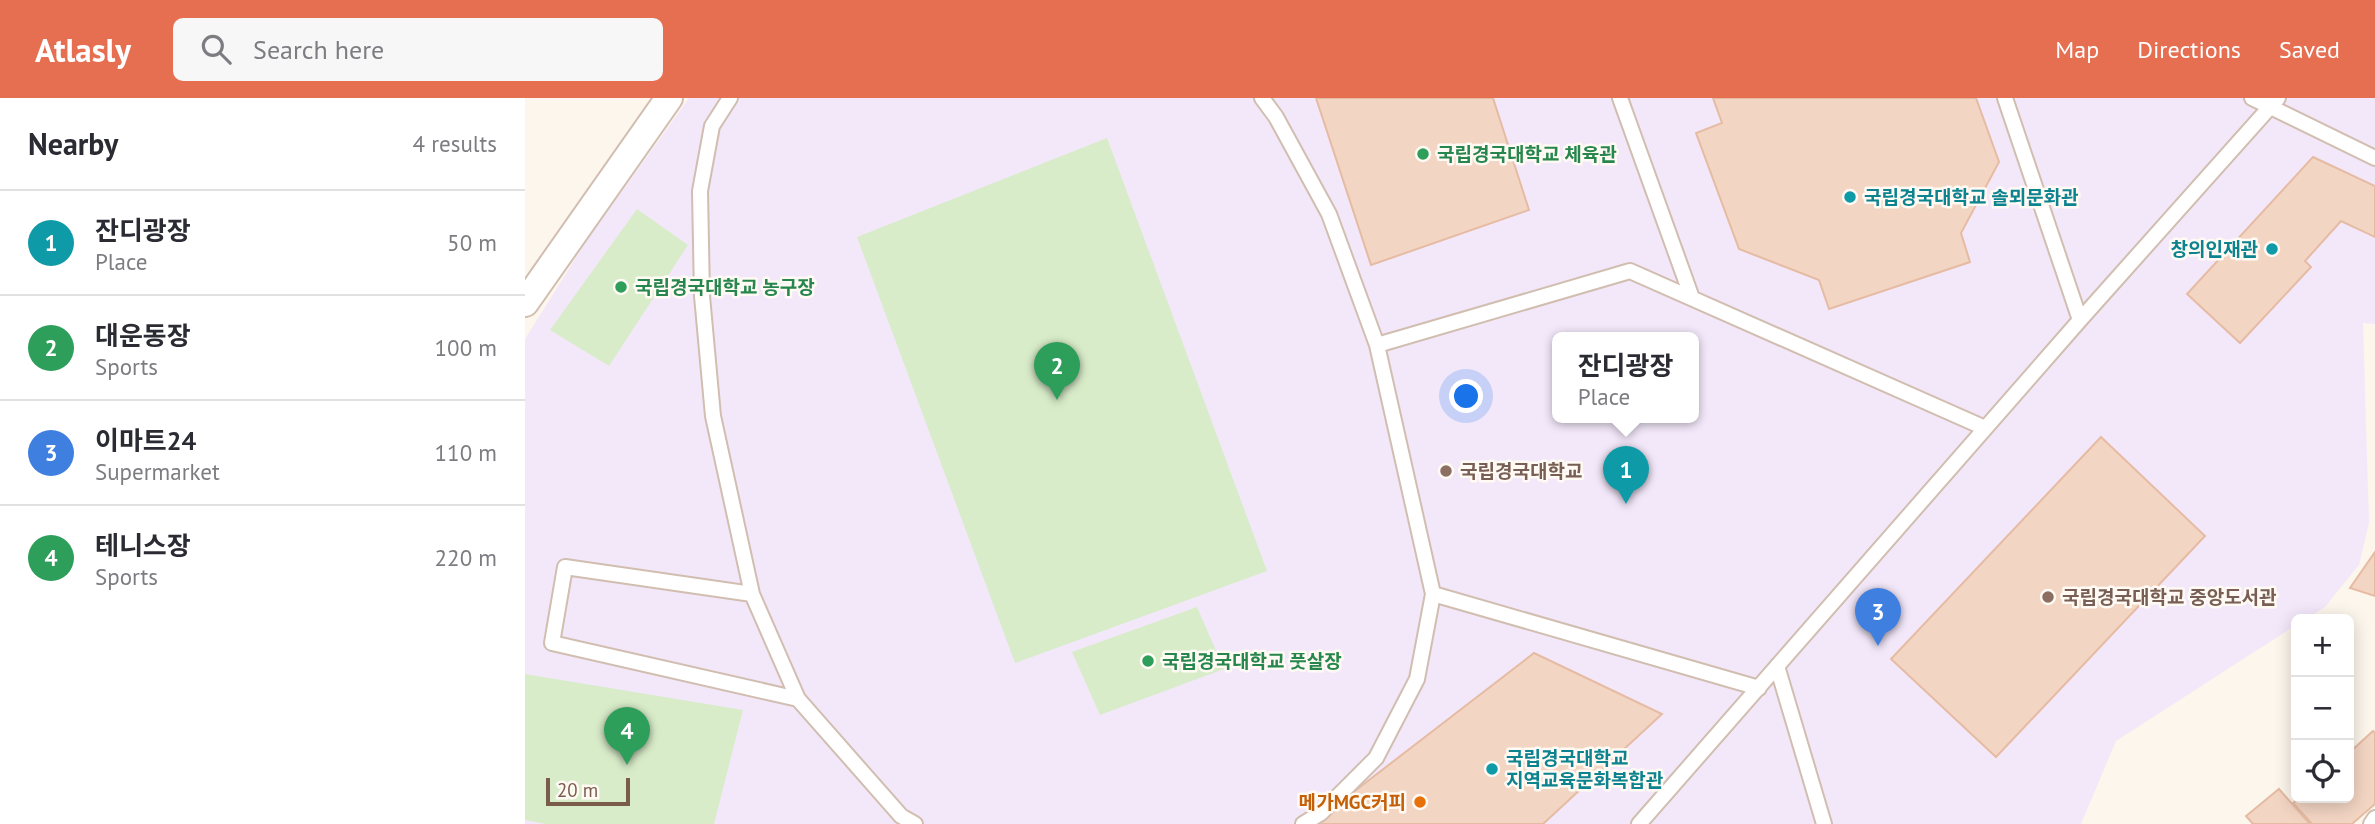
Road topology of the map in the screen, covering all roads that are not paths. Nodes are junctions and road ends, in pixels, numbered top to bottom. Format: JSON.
{"nodes":[{"id":1,"x":669,"y":98,"type":"edge"},
{"id":2,"x":730,"y":98,"type":"edge"},
{"id":3,"x":1262,"y":98,"type":"edge"},
{"id":4,"x":1620,"y":98,"type":"edge"},
{"id":5,"x":2005,"y":98,"type":"edge"},
{"id":6,"x":2252,"y":98,"type":"edge"},
{"id":7,"x":2274,"y":102,"type":"edge"},
{"id":8,"x":2375,"y":158,"type":"edge"},
{"id":9,"x":1692,"y":298,"type":"junction"},
{"id":10,"x":525,"y":303,"type":"edge"},
{"id":11,"x":2080,"y":320,"type":"junction"},
{"id":12,"x":1377,"y":345,"type":"junction"},
{"id":13,"x":1985,"y":428,"type":"junction"},
{"id":14,"x":752,"y":594,"type":"junction"},
{"id":15,"x":1433,"y":594,"type":"junction"},
{"id":16,"x":1777,"y":666,"type":"junction"},
{"id":17,"x":1759,"y":688,"type":"junction"},
{"id":18,"x":797,"y":699,"type":"junction"},
{"id":19,"x":2375,"y":818,"type":"edge"},
{"id":20,"x":915,"y":824,"type":"edge"},
{"id":21,"x":1303,"y":824,"type":"edge"},
{"id":22,"x":1639,"y":824,"type":"edge"},
{"id":23,"x":1824,"y":824,"type":"edge"},
{"id":24,"x":2371,"y":824,"type":"edge"}],
"edges":[{"from":1,"to":10,"type":"street"},
{"from":2,"to":14,"type":"lane"},
{"from":3,"to":12,"type":"lane"},
{"from":4,"to":9,"type":"lane"},
{"from":5,"to":11,"type":"lane"},
{"from":6,"to":7,"type":"lane"},
{"from":7,"to":8,"type":"lane"},
{"from":7,"to":11,"type":"lane"},
{"from":9,"to":12,"type":"lane"},
{"from":9,"to":13,"type":"lane"},
{"from":11,"to":13,"type":"lane"},
{"from":12,"to":15,"type":"lane"},
{"from":13,"to":16,"type":"lane"},
{"from":14,"to":18,"type":"lane"},
{"from":14,"to":18,"type":"lane"},
{"from":15,"to":17,"type":"lane"},
{"from":15,"to":21,"type":"lane"},
{"from":16,"to":17,"type":"lane"},
{"from":16,"to":23,"type":"lane"},
{"from":17,"to":22,"type":"lane"},
{"from":18,"to":20,"type":"lane"},
{"from":19,"to":24,"type":"lane"}]}
